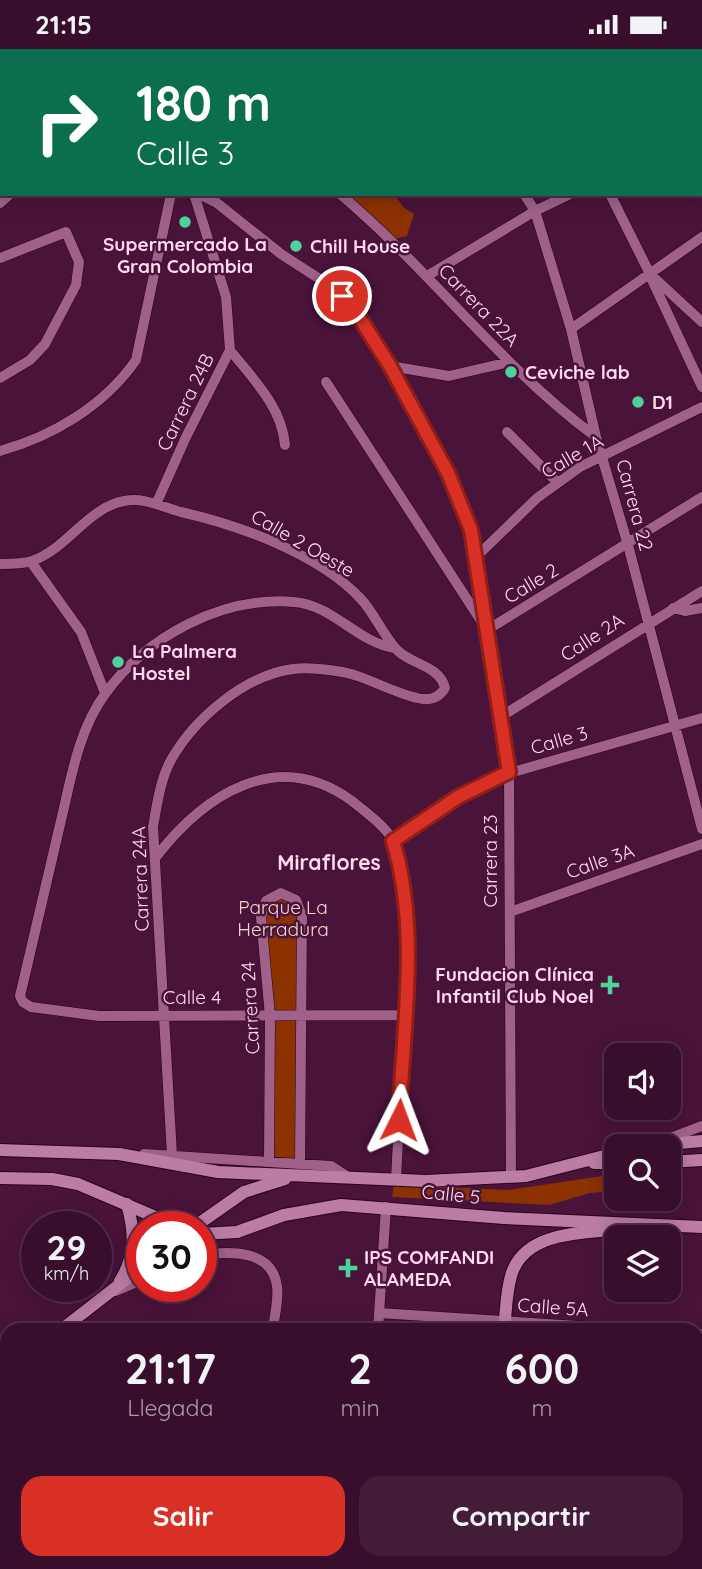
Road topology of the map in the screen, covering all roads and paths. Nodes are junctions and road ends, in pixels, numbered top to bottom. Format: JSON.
{"nodes":[{"id":1,"x":171,"y":196,"type":"edge"},
{"id":2,"x":197,"y":196,"type":"edge"},
{"id":3,"x":201,"y":196,"type":"edge"},
{"id":4,"x":342,"y":196,"type":"edge"},
{"id":5,"x":525,"y":196,"type":"edge"},
{"id":6,"x":534,"y":196,"type":"edge"},
{"id":7,"x":566,"y":196,"type":"edge"},
{"id":8,"x":611,"y":196,"type":"edge"},
{"id":9,"x":535,"y":211,"type":"junction"},
{"id":10,"x":702,"y":237,"type":"edge"},
{"id":11,"x":0,"y":258,"type":"edge"},
{"id":12,"x":650,"y":274,"type":"junction"},
{"id":13,"x":427,"y":276,"type":"junction"},
{"id":14,"x":702,"y":321,"type":"edge"},
{"id":15,"x":571,"y":329,"type":"junction"},
{"id":16,"x":230,"y":350,"type":"junction"},
{"id":17,"x":509,"y":362,"type":"junction"},
{"id":18,"x":390,"y":366,"type":"junction"},
{"id":19,"x":0,"y":378,"type":"edge"},
{"id":20,"x":326,"y":381,"type":"dead end"},
{"id":21,"x":702,"y":387,"type":"edge"},
{"id":22,"x":702,"y":407,"type":"edge"},
{"id":23,"x":507,"y":432,"type":"dead end"},
{"id":24,"x":596,"y":437,"type":"junction"},
{"id":25,"x":285,"y":445,"type":"dead end"},
{"id":26,"x":0,"y":451,"type":"edge"},
{"id":27,"x":603,"y":457,"type":"junction"},
{"id":28,"x":558,"y":483,"type":"junction"},
{"id":29,"x":702,"y":497,"type":"edge"},
{"id":30,"x":157,"y":502,"type":"junction"},
{"id":31,"x":628,"y":545,"type":"junction"},
{"id":32,"x":475,"y":558,"type":"junction"},
{"id":33,"x":31,"y":562,"type":"junction"},
{"id":34,"x":0,"y":564,"type":"edge"},
{"id":35,"x":702,"y":591,"type":"edge"},
{"id":36,"x":673,"y":608,"type":"junction"},
{"id":37,"x":702,"y":608,"type":"edge"},
{"id":38,"x":647,"y":622,"type":"junction"},
{"id":39,"x":487,"y":630,"type":"junction"},
{"id":40,"x":394,"y":648,"type":"junction"},
{"id":41,"x":444,"y":682,"type":"joint"},
{"id":42,"x":105,"y":693,"type":"junction"},
{"id":43,"x":502,"y":716,"type":"junction"},
{"id":44,"x":702,"y":718,"type":"edge"},
{"id":45,"x":675,"y":725,"type":"junction"},
{"id":46,"x":509,"y":772,"type":"junction"},
{"id":47,"x":702,"y":829,"type":"edge"},
{"id":48,"x":393,"y":841,"type":"junction"},
{"id":49,"x":702,"y":844,"type":"edge"},
{"id":50,"x":156,"y":857,"type":"junction"},
{"id":51,"x":510,"y":912,"type":"junction"},
{"id":52,"x":163,"y":1014,"type":"junction"},
{"id":53,"x":300,"y":1015,"type":"junction"},
{"id":54,"x":404,"y":1015,"type":"junction"},
{"id":55,"x":270,"y":1016,"type":"junction"},
{"id":56,"x":702,"y":1126,"type":"edge"},
{"id":57,"x":681,"y":1134,"type":"edge"},
{"id":58,"x":702,"y":1141,"type":"edge"},
{"id":59,"x":681,"y":1143,"type":"edge"},
{"id":60,"x":0,"y":1150,"type":"edge"},
{"id":61,"x":119,"y":1154,"type":"junction"},
{"id":62,"x":172,"y":1155,"type":"junction"},
{"id":63,"x":604,"y":1156,"type":"edge"},
{"id":64,"x":702,"y":1160,"type":"edge"},
{"id":65,"x":681,"y":1161,"type":"edge"},
{"id":66,"x":268,"y":1163,"type":"junction"},
{"id":67,"x":573,"y":1163,"type":"junction"},
{"id":68,"x":604,"y":1163,"type":"edge"},
{"id":69,"x":299,"y":1164,"type":"junction"},
{"id":70,"x":285,"y":1177,"type":"junction"},
{"id":71,"x":348,"y":1177,"type":"junction"},
{"id":72,"x":511,"y":1177,"type":"junction"},
{"id":73,"x":0,"y":1178,"type":"edge"},
{"id":74,"x":396,"y":1179,"type":"junction"},
{"id":75,"x":127,"y":1204,"type":"junction"},
{"id":76,"x":386,"y":1207,"type":"junction"},
{"id":77,"x":143,"y":1211,"type":"edge"},
{"id":78,"x":217,"y":1211,"type":"edge"},
{"id":79,"x":654,"y":1225,"type":"edge"},
{"id":80,"x":681,"y":1226,"type":"edge"},
{"id":81,"x":702,"y":1227,"type":"edge"},
{"id":82,"x":604,"y":1231,"type":"edge"},
{"id":83,"x":217,"y":1233,"type":"edge"},
{"id":84,"x":217,"y":1255,"type":"edge"},
{"id":85,"x":126,"y":1280,"type":"edge"},
{"id":86,"x":112,"y":1291,"type":"edge"},
{"id":87,"x":112,"y":1292,"type":"edge"},
{"id":88,"x":99,"y":1302,"type":"edge"},
{"id":89,"x":379,"y":1313,"type":"junction"},
{"id":90,"x":71,"y":1323,"type":"edge"},
{"id":91,"x":274,"y":1323,"type":"edge"},
{"id":92,"x":378,"y":1323,"type":"edge"},
{"id":93,"x":476,"y":1323,"type":"edge"},
{"id":94,"x":505,"y":1323,"type":"edge"}],
"edges":[{"from":1,"to":26,"type":"street"},
{"from":2,"to":16,"type":"street","name":"Carrera 24B"},
{"from":3,"to":18,"type":"street","name":"Carrera 23"},
{"from":4,"to":13,"type":"street","name":"Carrera 22A"},
{"from":5,"to":9,"type":"street","name":"Carrera 22"},
{"from":6,"to":9,"type":"street"},
{"from":7,"to":9,"type":"street"},
{"from":8,"to":12,"type":"street"},
{"from":9,"to":13,"type":"street"},
{"from":9,"to":15,"type":"street","name":"Carrera 22"},
{"from":10,"to":12,"type":"street"},
{"from":11,"to":19,"type":"street"},
{"from":12,"to":14,"type":"street"},
{"from":12,"to":15,"type":"street"},
{"from":12,"to":21,"type":"street"},
{"from":13,"to":17,"type":"street","name":"Carrera 22A"},
{"from":15,"to":24,"type":"street","name":"Carrera 22"},
{"from":16,"to":25,"type":"street"},
{"from":16,"to":30,"type":"street","name":"Carrera 24B"},
{"from":17,"to":18,"type":"street"},
{"from":17,"to":24,"type":"street","name":"Carrera 22A"},
{"from":18,"to":32,"type":"street","name":"Carrera 23"},
{"from":20,"to":39,"type":"street"},
{"from":22,"to":27,"type":"street","name":"Calle 1A"},
{"from":23,"to":28,"type":"street"},
{"from":24,"to":27,"type":"street","name":"Carrera 22"},
{"from":27,"to":28,"type":"street","name":"Calle 1A"},
{"from":27,"to":31,"type":"street","name":"Carrera 22"},
{"from":28,"to":32,"type":"street","name":"Calle 1A"},
{"from":29,"to":31,"type":"street","name":"Calle 2"},
{"from":30,"to":33,"type":"street","name":"Calle 2 Oeste"},
{"from":30,"to":40,"type":"street","name":"Calle 2 Oeste"},
{"from":31,"to":38,"type":"street","name":"Carrera 22"},
{"from":31,"to":39,"type":"street","name":"Calle 2"},
{"from":32,"to":39,"type":"street","name":"Carrera 23"},
{"from":33,"to":34,"type":"street","name":"Calle 2 Oeste"},
{"from":33,"to":42,"type":"street"},
{"from":35,"to":36,"type":"street","name":"Calle 2A"},
{"from":36,"to":37,"type":"street"},
{"from":36,"to":38,"type":"street","name":"Calle 2A"},
{"from":38,"to":43,"type":"street","name":"Calle 2A"},
{"from":38,"to":45,"type":"street","name":"Carrera 22"},
{"from":39,"to":43,"type":"street","name":"Carrera 23"},
{"from":40,"to":41,"type":"street","name":"Calle 2 Oeste"},
{"from":40,"to":42,"type":"street"},
{"from":41,"to":50,"type":"street","name":"Carrera 24A"},
{"from":42,"to":52,"type":"street","name":"Calle 4"},
{"from":43,"to":46,"type":"street","name":"Carrera 23"},
{"from":44,"to":45,"type":"street","name":"Calle 3"},
{"from":45,"to":46,"type":"street","name":"Calle 3"},
{"from":45,"to":47,"type":"street","name":"Carrera 22"},
{"from":46,"to":48,"type":"street","name":"Calle 3"},
{"from":46,"to":51,"type":"street","name":"Carrera 23"},
{"from":48,"to":50,"type":"street"},
{"from":48,"to":54,"type":"street"},
{"from":49,"to":51,"type":"street","name":"Calle 3A"},
{"from":50,"to":52,"type":"street","name":"Carrera 24A"},
{"from":51,"to":72,"type":"street","name":"Carrera 23"},
{"from":52,"to":55,"type":"street","name":"Calle 4"},
{"from":52,"to":62,"type":"street","name":"Carrera 24A"},
{"from":53,"to":54,"type":"street","name":"Calle 4"},
{"from":53,"to":55,"type":"street","name":"Calle 4"},
{"from":53,"to":55,"type":"street","name":"Carrera 24"},
{"from":53,"to":69,"type":"street","name":"Carrera 24"},
{"from":54,"to":74,"type":"street"},
{"from":55,"to":66,"type":"street","name":"Carrera 24"},
{"from":56,"to":57,"type":"street"},
{"from":58,"to":59,"type":"main road"},
{"from":60,"to":61,"type":"main road","name":"Calle 5"},
{"from":61,"to":62,"type":"street","name":"Calle 5"},
{"from":61,"to":70,"type":"main road","name":"Calle 5"},
{"from":62,"to":66,"type":"street","name":"Calle 5"},
{"from":63,"to":67,"type":"main road","name":"Calle 5"},
{"from":64,"to":65,"type":"main road"},
{"from":66,"to":69,"type":"street","name":"Calle 5"},
{"from":67,"to":68,"type":"main road"},
{"from":67,"to":72,"type":"main road","name":"Calle 5"},
{"from":69,"to":71,"type":"street","name":"Calle 5"},
{"from":70,"to":71,"type":"main road","name":"Calle 5"},
{"from":70,"to":78,"type":"main road"},
{"from":71,"to":74,"type":"main road","name":"Calle 5"},
{"from":72,"to":74,"type":"main road","name":"Calle 5"},
{"from":73,"to":75,"type":"main road"},
{"from":75,"to":77,"type":"main road"},
{"from":75,"to":86,"type":"main road"},
{"from":76,"to":79,"type":"main road","name":"Calle 5"},
{"from":76,"to":83,"type":"main road","name":"Calle 5"},
{"from":76,"to":89,"type":"street"},
{"from":80,"to":81,"type":"main road","name":"Calle 5"},
{"from":82,"to":94,"type":"main road"},
{"from":84,"to":91,"type":"street"},
{"from":85,"to":87,"type":"main road"},
{"from":88,"to":90,"type":"main road"},
{"from":89,"to":92,"type":"street"},
{"from":89,"to":93,"type":"street","name":"Calle 5A"}]}
